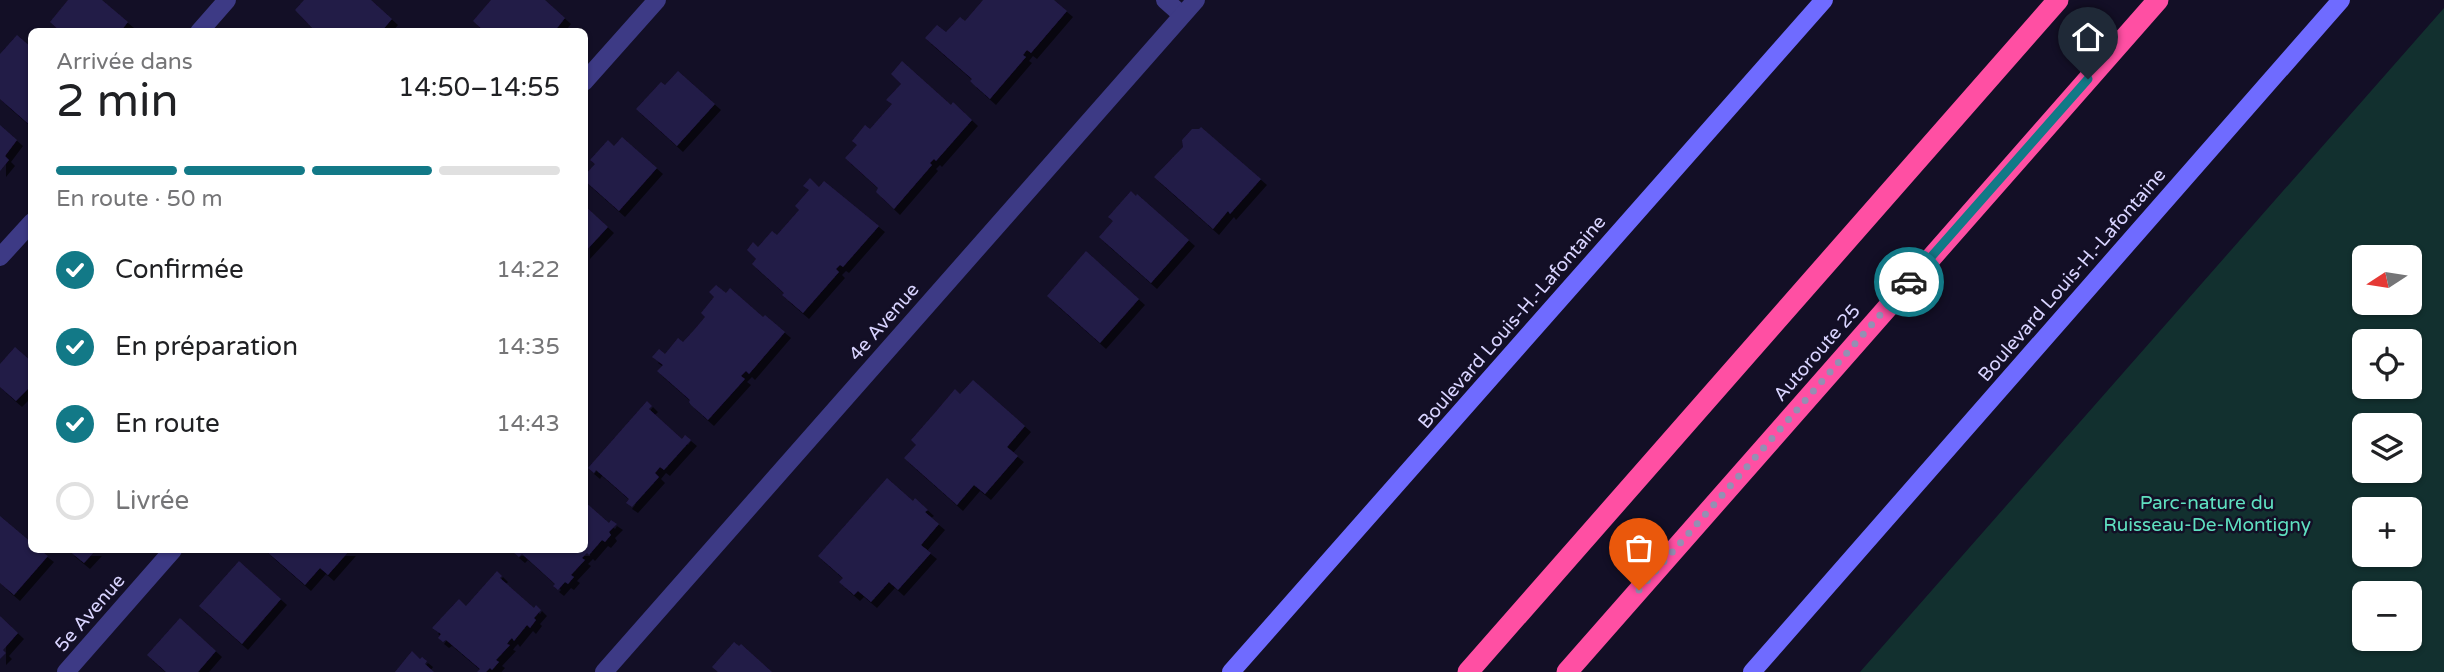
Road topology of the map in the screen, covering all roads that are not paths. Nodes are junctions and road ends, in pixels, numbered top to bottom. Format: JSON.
{"nodes":[{"id":1,"x":227,"y":0,"type":"edge"},
{"id":2,"x":657,"y":0,"type":"edge"},
{"id":3,"x":1165,"y":0,"type":"edge"},
{"id":4,"x":1196,"y":0,"type":"edge"},
{"id":5,"x":1824,"y":0,"type":"edge"},
{"id":6,"x":2058,"y":0,"type":"edge"},
{"id":7,"x":2158,"y":0,"type":"edge"},
{"id":8,"x":2341,"y":0,"type":"edge"},
{"id":9,"x":1182,"y":15,"type":"junction"},
{"id":10,"x":202,"y":28,"type":"edge"},
{"id":11,"x":588,"y":78,"type":"edge"},
{"id":12,"x":28,"y":226,"type":"edge"},
{"id":13,"x":0,"y":257,"type":"edge"},
{"id":14,"x":170,"y":553,"type":"edge"},
{"id":15,"x":66,"y":672,"type":"edge"},
{"id":16,"x":604,"y":672,"type":"edge"},
{"id":17,"x":1231,"y":672,"type":"edge"},
{"id":18,"x":1468,"y":672,"type":"edge"},
{"id":19,"x":1567,"y":672,"type":"edge"},
{"id":20,"x":1752,"y":672,"type":"edge"}],
"edges":[{"from":1,"to":10,"type":"street"},
{"from":2,"to":11,"type":"street"},
{"from":3,"to":9,"type":"street"},
{"from":4,"to":9,"type":"street","name":"4e Avenue"},
{"from":5,"to":17,"type":"main road","name":"Boulevard Louis-H.-Lafontaine"},
{"from":6,"to":18,"type":"highway"},
{"from":7,"to":19,"type":"highway","name":"Autoroute 25"},
{"from":8,"to":20,"type":"main road","name":"Boulevard Louis-H.-Lafontaine"},
{"from":9,"to":16,"type":"street","name":"4e Avenue"},
{"from":12,"to":13,"type":"street"},
{"from":14,"to":15,"type":"street","name":"5e Avenue"}]}
